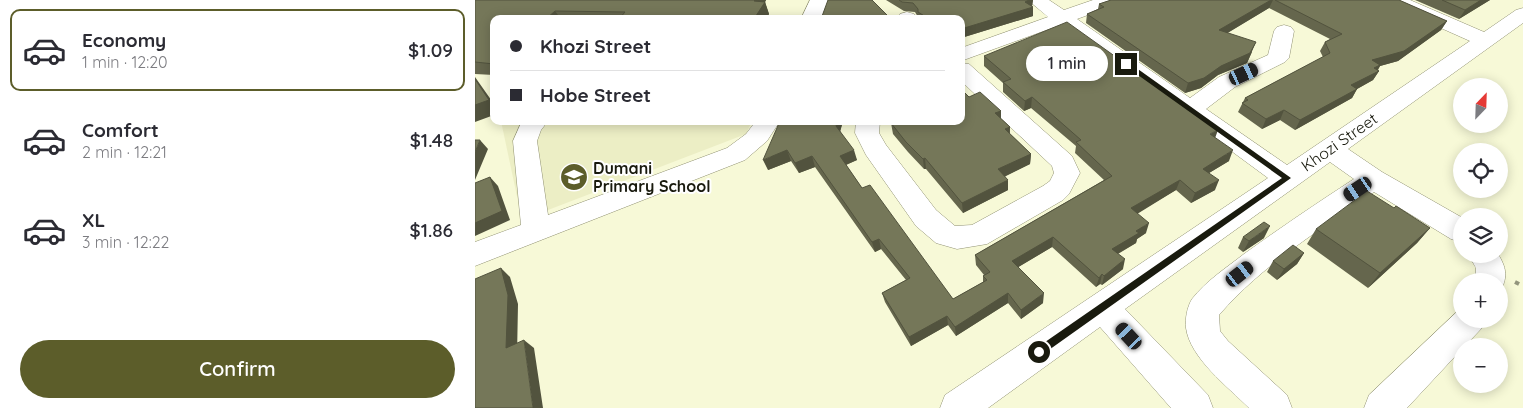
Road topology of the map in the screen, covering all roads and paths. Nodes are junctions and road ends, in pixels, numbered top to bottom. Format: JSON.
{"nodes":[{"id":1,"x":819,"y":0,"type":"edge"},
{"id":2,"x":1037,"y":0,"type":"edge"},
{"id":3,"x":1111,"y":0,"type":"edge"},
{"id":4,"x":1394,"y":0,"type":"edge"},
{"id":5,"x":1523,"y":14,"type":"edge"},
{"id":6,"x":813,"y":15,"type":"edge"},
{"id":7,"x":1062,"y":18,"type":"junction"},
{"id":8,"x":1284,"y":31,"type":"dead end"},
{"id":9,"x":1485,"y":40,"type":"junction"},
{"id":10,"x":965,"y":54,"type":"edge"},
{"id":11,"x":965,"y":73,"type":"edge"},
{"id":12,"x":1190,"y":109,"type":"junction"},
{"id":13,"x":533,"y":125,"type":"edge"},
{"id":14,"x":766,"y":125,"type":"edge"},
{"id":15,"x":868,"y":125,"type":"edge"},
{"id":16,"x":1329,"y":149,"type":"junction"},
{"id":17,"x":1287,"y":178,"type":"junction"},
{"id":18,"x":1373,"y":179,"type":"junction"},
{"id":19,"x":1453,"y":226,"type":"edge"},
{"id":20,"x":536,"y":231,"type":"junction"},
{"id":21,"x":475,"y":254,"type":"edge"},
{"id":22,"x":1103,"y":308,"type":"junction"},
{"id":23,"x":1461,"y":328,"type":"edge"},
{"id":24,"x":958,"y":408,"type":"edge"},
{"id":25,"x":1195,"y":408,"type":"edge"},
{"id":26,"x":1274,"y":408,"type":"edge"},
{"id":27,"x":1382,"y":408,"type":"edge"}],
"edges":[{"from":1,"to":6,"type":"street"},
{"from":2,"to":7,"type":"street"},
{"from":3,"to":7,"type":"street"},
{"from":4,"to":9,"type":"street"},
{"from":5,"to":9,"type":"street","name":"Khozi Street"},
{"from":7,"to":10,"type":"street"},
{"from":7,"to":12,"type":"street"},
{"from":8,"to":12,"type":"street"},
{"from":9,"to":16,"type":"street","name":"Khozi Street"},
{"from":11,"to":15,"type":"street"},
{"from":12,"to":17,"type":"street"},
{"from":13,"to":20,"type":"street"},
{"from":14,"to":20,"type":"street"},
{"from":16,"to":17,"type":"street","name":"Khozi Street"},
{"from":16,"to":18,"type":"street"},
{"from":17,"to":22,"type":"street","name":"Khozi Street"},
{"from":18,"to":19,"type":"street"},
{"from":18,"to":26,"type":"street"},
{"from":20,"to":21,"type":"street"},
{"from":22,"to":24,"type":"street","name":"Khozi Street"},
{"from":22,"to":25,"type":"street"},
{"from":23,"to":27,"type":"street"}]}
